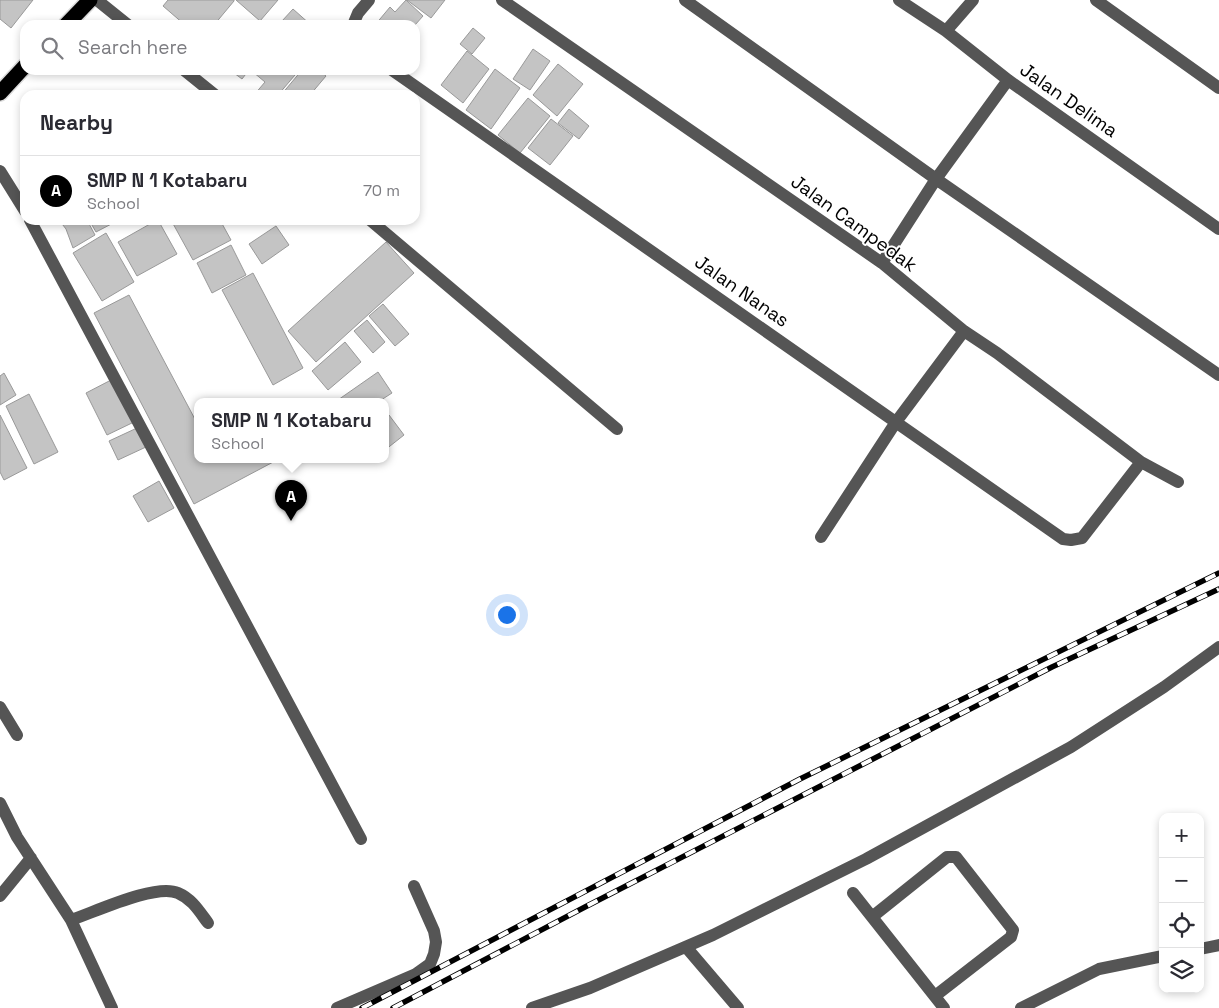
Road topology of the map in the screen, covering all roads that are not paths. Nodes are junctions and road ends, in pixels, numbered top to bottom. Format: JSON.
{"nodes":[{"id":1,"x":90,"y":0,"type":"edge"},
{"id":2,"x":97,"y":0,"type":"edge"},
{"id":3,"x":368,"y":0,"type":"edge"},
{"id":4,"x":502,"y":0,"type":"edge"},
{"id":5,"x":685,"y":0,"type":"edge"},
{"id":6,"x":899,"y":0,"type":"edge"},
{"id":7,"x":973,"y":0,"type":"edge"},
{"id":8,"x":1096,"y":0,"type":"edge"},
{"id":9,"x":71,"y":20,"type":"edge"},
{"id":10,"x":122,"y":20,"type":"edge"},
{"id":11,"x":355,"y":20,"type":"edge"},
{"id":12,"x":946,"y":31,"type":"junction"},
{"id":13,"x":20,"y":70,"type":"edge"},
{"id":14,"x":190,"y":75,"type":"edge"},
{"id":15,"x":399,"y":75,"type":"edge"},
{"id":16,"x":1008,"y":80,"type":"junction"},
{"id":17,"x":3,"y":83,"type":"edge"},
{"id":18,"x":1219,"y":88,"type":"edge"},
{"id":19,"x":209,"y":90,"type":"edge"},
{"id":20,"x":0,"y":171,"type":"edge"},
{"id":21,"x":936,"y":179,"type":"junction"},
{"id":22,"x":20,"y":203,"type":"edge"},
{"id":23,"x":33,"y":225,"type":"edge"},
{"id":24,"x":376,"y":225,"type":"edge"},
{"id":25,"x":1219,"y":229,"type":"edge"},
{"id":26,"x":882,"y":263,"type":"junction"},
{"id":27,"x":964,"y":331,"type":"junction"},
{"id":28,"x":1219,"y":375,"type":"edge"},
{"id":29,"x":896,"y":422,"type":"junction"},
{"id":30,"x":617,"y":429,"type":"dead end"},
{"id":31,"x":1142,"y":462,"type":"junction"},
{"id":32,"x":1178,"y":482,"type":"dead end"},
{"id":33,"x":821,"y":537,"type":"dead end"},
{"id":34,"x":1219,"y":647,"type":"edge"},
{"id":35,"x":0,"y":707,"type":"edge"},
{"id":36,"x":17,"y":735,"type":"dead end"},
{"id":37,"x":0,"y":803,"type":"edge"},
{"id":38,"x":361,"y":840,"type":"dead end"},
{"id":39,"x":31,"y":858,"type":"junction"},
{"id":40,"x":414,"y":886,"type":"dead end"},
{"id":41,"x":853,"y":893,"type":"dead end"},
{"id":42,"x":0,"y":896,"type":"edge"},
{"id":43,"x":872,"y":917,"type":"junction"},
{"id":44,"x":71,"y":920,"type":"junction"},
{"id":45,"x":208,"y":923,"type":"dead end"},
{"id":46,"x":1219,"y":945,"type":"edge"},
{"id":47,"x":686,"y":947,"type":"junction"},
{"id":48,"x":1204,"y":948,"type":"edge"},
{"id":49,"x":1159,"y":957,"type":"edge"},
{"id":50,"x":935,"y":996,"type":"junction"},
{"id":51,"x":553,"y":1005,"type":"edge"},
{"id":52,"x":112,"y":1008,"type":"edge"},
{"id":53,"x":337,"y":1008,"type":"edge"},
{"id":54,"x":532,"y":1008,"type":"edge"},
{"id":55,"x":738,"y":1008,"type":"edge"},
{"id":56,"x":944,"y":1008,"type":"edge"},
{"id":57,"x":1022,"y":1008,"type":"edge"}],
"edges":[{"from":1,"to":9,"type":"highway"},
{"from":2,"to":10,"type":"street"},
{"from":3,"to":11,"type":"street"},
{"from":4,"to":26,"type":"street","name":"Jalan Campedak"},
{"from":5,"to":21,"type":"street"},
{"from":6,"to":12,"type":"street","name":"Jalan Delima"},
{"from":7,"to":12,"type":"street"},
{"from":8,"to":18,"type":"street"},
{"from":12,"to":16,"type":"street","name":"Jalan Delima"},
{"from":13,"to":17,"type":"highway"},
{"from":14,"to":19,"type":"street"},
{"from":15,"to":29,"type":"street","name":"Jalan Nanas"},
{"from":16,"to":21,"type":"street"},
{"from":16,"to":25,"type":"street","name":"Jalan Delima"},
{"from":20,"to":22,"type":"street"},
{"from":21,"to":26,"type":"street"},
{"from":21,"to":28,"type":"street"},
{"from":23,"to":38,"type":"street"},
{"from":24,"to":30,"type":"street"},
{"from":26,"to":27,"type":"street","name":"Jalan Campedak"},
{"from":27,"to":29,"type":"street"},
{"from":27,"to":31,"type":"street","name":"Jalan Campedak"},
{"from":29,"to":31,"type":"street","name":"Jalan Nanas"},
{"from":29,"to":33,"type":"street"},
{"from":31,"to":32,"type":"street","name":"Jalan Campedak"},
{"from":34,"to":47,"type":"street"},
{"from":35,"to":36,"type":"street"},
{"from":37,"to":39,"type":"street"},
{"from":39,"to":42,"type":"street"},
{"from":39,"to":44,"type":"street"},
{"from":40,"to":53,"type":"street"},
{"from":41,"to":43,"type":"street"},
{"from":43,"to":50,"type":"street"},
{"from":43,"to":50,"type":"street"},
{"from":44,"to":45,"type":"street"},
{"from":44,"to":52,"type":"street"},
{"from":46,"to":48,"type":"street"},
{"from":47,"to":51,"type":"street"},
{"from":47,"to":55,"type":"street"},
{"from":49,"to":57,"type":"street"},
{"from":50,"to":56,"type":"street"},
{"from":51,"to":54,"type":"street"}]}
